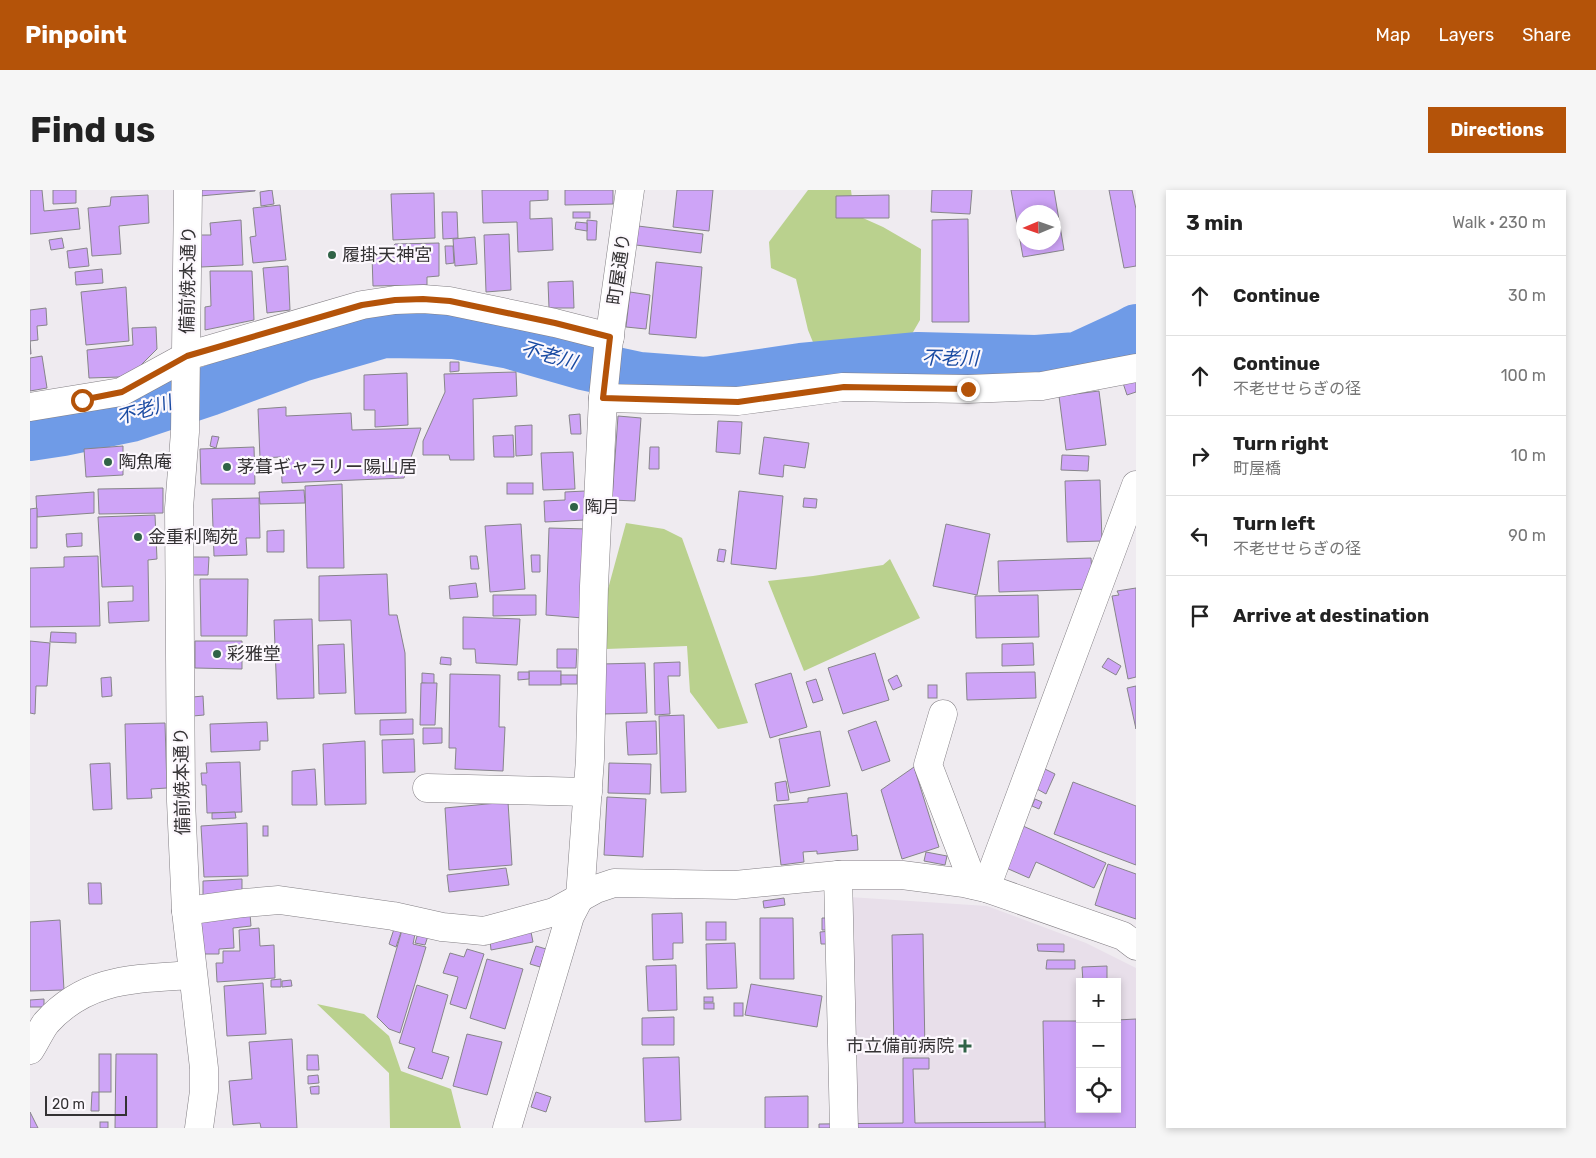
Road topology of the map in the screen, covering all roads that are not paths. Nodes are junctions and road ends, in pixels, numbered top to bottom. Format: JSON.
{"nodes":[{"id":1,"x":188,"y":190,"type":"edge"},
{"id":2,"x":630,"y":190,"type":"edge"},
{"id":3,"x":609,"y":342,"type":"junction"},
{"id":4,"x":187,"y":363,"type":"junction"},
{"id":5,"x":1136,"y":368,"type":"edge"},
{"id":6,"x":603,"y":398,"type":"junction"},
{"id":7,"x":30,"y":407,"type":"edge"},
{"id":8,"x":1136,"y":485,"type":"edge"},
{"id":9,"x":943,"y":714,"type":"dead end"},
{"id":10,"x":427,"y":788,"type":"dead end"},
{"id":11,"x":588,"y":792,"type":"junction"},
{"id":12,"x":838,"y":875,"type":"junction"},
{"id":13,"x":980,"y":887,"type":"junction"},
{"id":14,"x":580,"y":897,"type":"junction"},
{"id":15,"x":186,"y":911,"type":"junction"},
{"id":16,"x":1136,"y":946,"type":"edge"},
{"id":17,"x":192,"y":975,"type":"junction"},
{"id":18,"x":30,"y":1050,"type":"edge"},
{"id":19,"x":199,"y":1128,"type":"edge"},
{"id":20,"x":508,"y":1128,"type":"edge"},
{"id":21,"x":844,"y":1128,"type":"edge"}],
"edges":[{"from":1,"to":4,"type":"street","name":"備前焼本通り"},
{"from":2,"to":3,"type":"street","name":"町屋通り"},
{"from":3,"to":4,"type":"street"},
{"from":3,"to":6,"type":"street","name":"町屋通り"},
{"from":4,"to":7,"type":"street"},
{"from":4,"to":15,"type":"street","name":"備前焼本通り"},
{"from":5,"to":6,"type":"street"},
{"from":6,"to":11,"type":"street","name":"町屋通り"},
{"from":8,"to":13,"type":"street"},
{"from":9,"to":13,"type":"street"},
{"from":10,"to":11,"type":"street"},
{"from":11,"to":14,"type":"street","name":"町屋通り"},
{"from":12,"to":13,"type":"street"},
{"from":12,"to":14,"type":"street"},
{"from":12,"to":21,"type":"street"},
{"from":13,"to":16,"type":"street"},
{"from":14,"to":15,"type":"street"},
{"from":14,"to":20,"type":"street"},
{"from":15,"to":17,"type":"street","name":"備前焼本通り"},
{"from":17,"to":18,"type":"street"},
{"from":17,"to":19,"type":"street","name":"備前焼本通り"}]}
